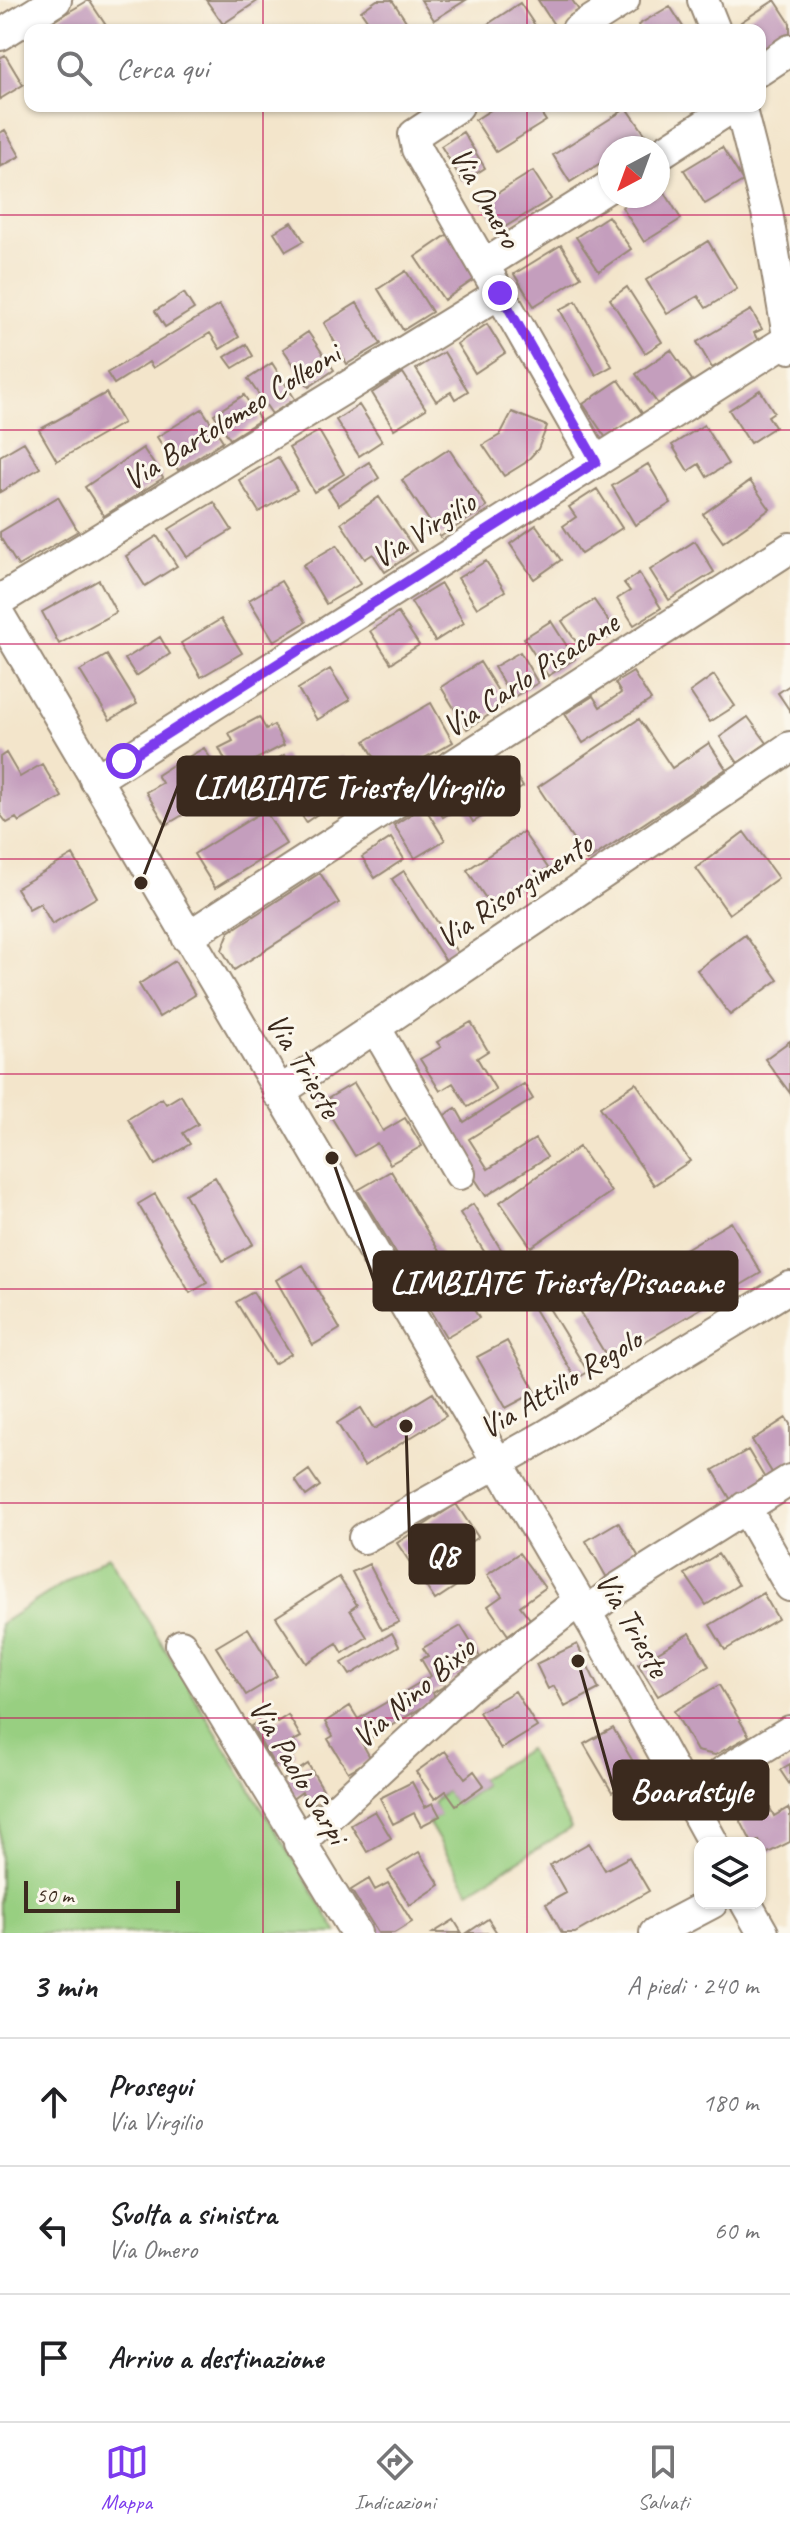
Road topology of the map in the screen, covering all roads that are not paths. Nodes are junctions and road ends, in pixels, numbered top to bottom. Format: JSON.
{"nodes":[{"id":1,"x":56,"y":0,"type":"edge"},
{"id":2,"x":624,"y":0,"type":"edge"},
{"id":3,"x":703,"y":0,"type":"edge"},
{"id":4,"x":586,"y":24,"type":"edge"},
{"id":5,"x":713,"y":24,"type":"edge"},
{"id":6,"x":0,"y":35,"type":"edge"},
{"id":7,"x":790,"y":50,"type":"edge"},
{"id":8,"x":766,"y":66,"type":"edge"},
{"id":9,"x":449,"y":112,"type":"edge"},
{"id":10,"x":725,"y":112,"type":"edge"},
{"id":11,"x":742,"y":112,"type":"edge"},
{"id":12,"x":670,"y":147,"type":"edge"},
{"id":13,"x":598,"y":194,"type":"edge"},
{"id":14,"x":779,"y":205,"type":"edge"},
{"id":15,"x":484,"y":265,"type":"junction"},
{"id":16,"x":500,"y":293,"type":"junction"},
{"id":17,"x":789,"y":344,"type":"edge"},
{"id":18,"x":596,"y":462,"type":"junction"},
{"id":19,"x":790,"y":548,"type":"edge"},
{"id":20,"x":2,"y":619,"type":"edge"},
{"id":21,"x":790,"y":747,"type":"edge"},
{"id":22,"x":95,"y":780,"type":"junction"},
{"id":23,"x":187,"y":937,"type":"junction"},
{"id":24,"x":375,"y":1027,"type":"junction"},
{"id":25,"x":278,"y":1093,"type":"junction"},
{"id":26,"x":460,"y":1174,"type":"dead end"},
{"id":27,"x":790,"y":1287,"type":"edge"},
{"id":28,"x":497,"y":1463,"type":"junction"},
{"id":29,"x":790,"y":1480,"type":"edge"},
{"id":30,"x":745,"y":1507,"type":"junction"},
{"id":31,"x":364,"y":1538,"type":"dead end"},
{"id":32,"x":790,"y":1586,"type":"edge"},
{"id":33,"x":583,"y":1607,"type":"junction"},
{"id":34,"x":181,"y":1645,"type":"dead end"},
{"id":35,"x":790,"y":1731,"type":"edge"},
{"id":36,"x":723,"y":1772,"type":"junction"},
{"id":37,"x":676,"y":1775,"type":"junction"},
{"id":38,"x":694,"y":1808,"type":"junction"},
{"id":39,"x":710,"y":1837,"type":"edge"},
{"id":40,"x":299,"y":1843,"type":"junction"},
{"id":41,"x":701,"y":1909,"type":"edge"},
{"id":42,"x":749,"y":1909,"type":"edge"},
{"id":43,"x":356,"y":1933,"type":"edge"},
{"id":44,"x":655,"y":1933,"type":"edge"},
{"id":45,"x":763,"y":1933,"type":"edge"}],
"edges":[{"from":1,"to":6,"type":"street"},
{"from":2,"to":4,"type":"street"},
{"from":3,"to":5,"type":"street"},
{"from":7,"to":8,"type":"street"},
{"from":9,"to":15,"type":"street","name":"Via Omero"},
{"from":10,"to":12,"type":"street"},
{"from":11,"to":14,"type":"street"},
{"from":13,"to":15,"type":"street"},
{"from":14,"to":17,"type":"street"},
{"from":15,"to":16,"type":"street","name":"Via Omero"},
{"from":16,"to":18,"type":"street","name":"Via Omero"},
{"from":16,"to":20,"type":"street","name":"Via Bartolomeo Colleoni"},
{"from":17,"to":18,"type":"street","name":"Via Virgilio"},
{"from":18,"to":22,"type":"street","name":"Via Virgilio"},
{"from":19,"to":23,"type":"street","name":"Via Carlo Pisacane"},
{"from":20,"to":22,"type":"street","name":"Via Trieste"},
{"from":21,"to":24,"type":"street","name":"Via Risorgimento"},
{"from":22,"to":23,"type":"street","name":"Via Trieste"},
{"from":23,"to":25,"type":"street","name":"Via Trieste"},
{"from":24,"to":25,"type":"street","name":"Via Risorgimento"},
{"from":24,"to":26,"type":"street"},
{"from":25,"to":28,"type":"street","name":"Via Trieste"},
{"from":27,"to":28,"type":"street","name":"Via Attilio Regolo"},
{"from":28,"to":31,"type":"street","name":"Via Attilio Regolo"},
{"from":28,"to":33,"type":"street","name":"Via Trieste"},
{"from":29,"to":30,"type":"street","name":"Via Nino Bixio"},
{"from":30,"to":32,"type":"street"},
{"from":30,"to":33,"type":"street","name":"Via Nino Bixio"},
{"from":33,"to":37,"type":"street","name":"Via Trieste"},
{"from":33,"to":40,"type":"street","name":"Via Nino Bixio"},
{"from":34,"to":40,"type":"street","name":"Via Paolo Sarpi"},
{"from":35,"to":36,"type":"street"},
{"from":36,"to":37,"type":"street"},
{"from":36,"to":38,"type":"street"},
{"from":37,"to":38,"type":"street","name":"Via Trieste"},
{"from":38,"to":39,"type":"street","name":"Via Trieste"},
{"from":40,"to":43,"type":"street","name":"Via Paolo Sarpi"},
{"from":41,"to":44,"type":"street"},
{"from":42,"to":45,"type":"street"}]}
